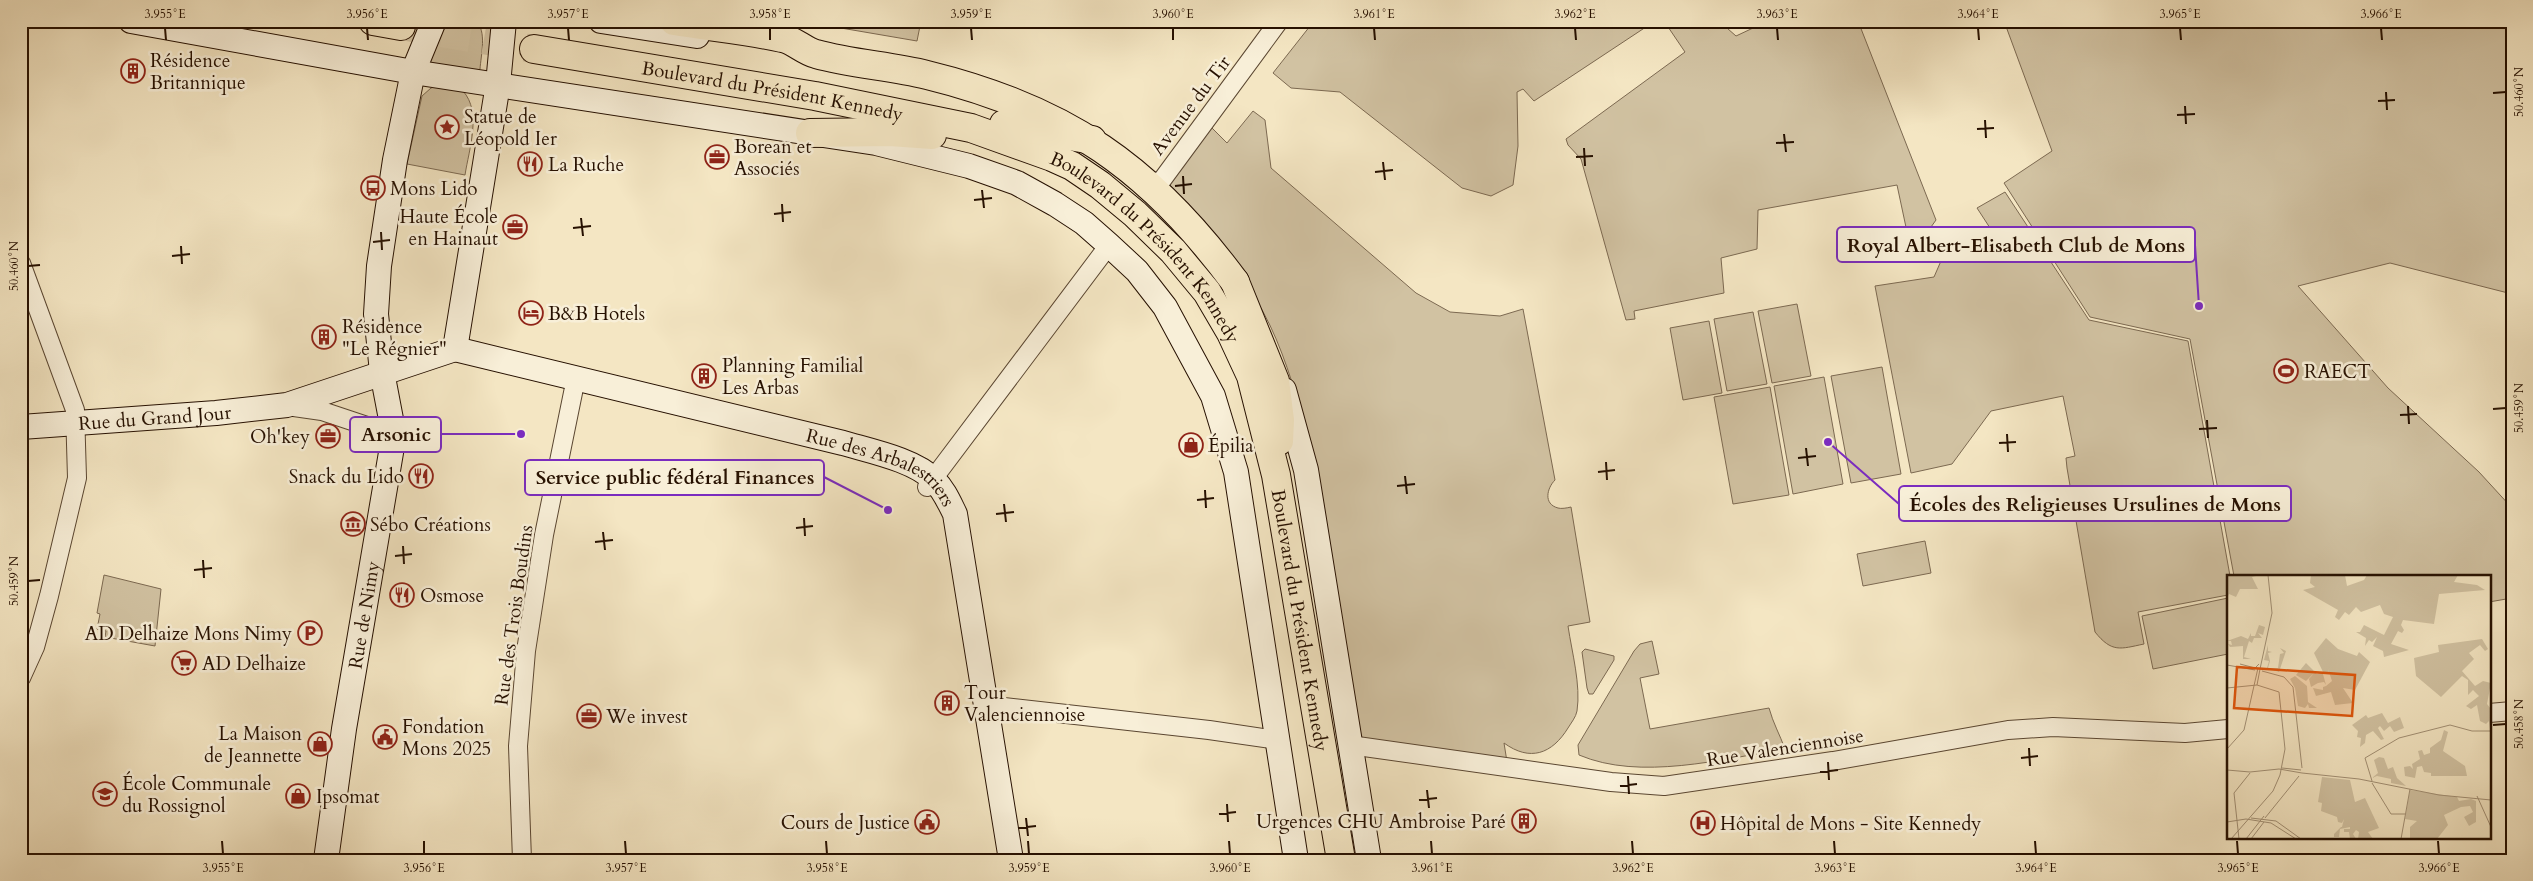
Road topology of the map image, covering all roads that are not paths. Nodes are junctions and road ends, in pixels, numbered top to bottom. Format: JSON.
{"nodes":[{"id":1,"x":131,"y":21,"type":"edge"},
{"id":2,"x":374,"y":21,"type":"edge"},
{"id":3,"x":434,"y":21,"type":"edge"},
{"id":4,"x":504,"y":21,"type":"edge"},
{"id":5,"x":601,"y":21,"type":"edge"},
{"id":6,"x":674,"y":21,"type":"edge"},
{"id":7,"x":1279,"y":21,"type":"edge"},
{"id":8,"x":402,"y":26,"type":"dead end"},
{"id":9,"x":534,"y":49,"type":"tunnel mouth"},
{"id":10,"x":815,"y":54,"type":"junction"},
{"id":11,"x":413,"y":72,"type":"junction"},
{"id":12,"x":498,"y":84,"type":"junction"},
{"id":13,"x":815,"y":96,"type":"junction"},
{"id":14,"x":810,"y":133,"type":"junction"},
{"id":15,"x":1092,"y":140,"type":"junction"},
{"id":16,"x":1150,"y":184,"type":"junction"},
{"id":17,"x":1135,"y":214,"type":"junction"},
{"id":18,"x":1109,"y":245,"type":"junction"},
{"id":19,"x":21,"y":263,"type":"edge"},
{"id":20,"x":1235,"y":282,"type":"junction"},
{"id":21,"x":456,"y":349,"type":"junction"},
{"id":22,"x":382,"y":372,"type":"junction"},
{"id":23,"x":576,"y":378,"type":"junction"},
{"id":24,"x":286,"y":405,"type":"junction"},
{"id":25,"x":76,"y":422,"type":"junction"},
{"id":26,"x":21,"y":427,"type":"edge"},
{"id":27,"x":394,"y":434,"type":"junction"},
{"id":28,"x":1276,"y":475,"type":"junction"},
{"id":29,"x":930,"y":483,"type":"junction"},
{"id":30,"x":21,"y":678,"type":"edge"},
{"id":31,"x":986,"y":705,"type":"junction"},
{"id":32,"x":2512,"y":711,"type":"edge"},
{"id":33,"x":2490,"y":713,"type":"edge"},
{"id":34,"x":2227,"y":729,"type":"edge"},
{"id":35,"x":1277,"y":740,"type":"junction"},
{"id":36,"x":1350,"y":745,"type":"junction"},
{"id":37,"x":326,"y":860,"type":"edge"},
{"id":38,"x":522,"y":860,"type":"edge"},
{"id":39,"x":1011,"y":860,"type":"edge"},
{"id":40,"x":1296,"y":860,"type":"edge"},
{"id":41,"x":1341,"y":860,"type":"edge"},
{"id":42,"x":1368,"y":860,"type":"edge"}],
"edges":[{"from":1,"to":11,"type":"street","name":"Boulevard du Président Kennedy"},
{"from":2,"to":8,"type":"main road"},
{"from":3,"to":11,"type":"street","name":"Rue de Nimy"},
{"from":4,"to":12,"type":"street"},
{"from":5,"to":10,"type":"street"},
{"from":6,"to":10,"type":"main road"},
{"from":7,"to":16,"type":"street","name":"Avenue du Tir"},
{"from":9,"to":13,"type":"main road","name":"Boulevard du Président Kennedy"},
{"from":10,"to":15,"type":"main road"},
{"from":11,"to":12,"type":"street","name":"Boulevard du Président Kennedy"},
{"from":11,"to":22,"type":"street","name":"Rue de Nimy"},
{"from":12,"to":14,"type":"street","name":"Boulevard du Président Kennedy"},
{"from":12,"to":21,"type":"street"},
{"from":13,"to":15,"type":"main road"},
{"from":13,"to":17,"type":"main road","name":"Boulevard du Président Kennedy"},
{"from":14,"to":17,"type":"main road"},
{"from":14,"to":18,"type":"street","name":"Boulevard du Président Kennedy"},
{"from":15,"to":16,"type":"main road"},
{"from":16,"to":20,"type":"main road"},
{"from":17,"to":28,"type":"main road","name":"Boulevard du Président Kennedy"},
{"from":18,"to":29,"type":"street"},
{"from":18,"to":35,"type":"street","name":"Boulevard du Président Kennedy"},
{"from":19,"to":25,"type":"street"},
{"from":20,"to":28,"type":"main road"},
{"from":20,"to":36,"type":"street","name":"Boulevard du Président Kennedy"},
{"from":21,"to":22,"type":"street","name":"Rue du Grand Jour"},
{"from":21,"to":23,"type":"street","name":"Rue des Arbalestriers"},
{"from":22,"to":24,"type":"street","name":"Rue du Grand Jour"},
{"from":22,"to":27,"type":"street","name":"Rue de Nimy"},
{"from":23,"to":29,"type":"street","name":"Rue des Arbalestriers"},
{"from":23,"to":38,"type":"street","name":"Rue des Trois Boudins"},
{"from":24,"to":25,"type":"street","name":"Rue du Grand Jour"},
{"from":24,"to":27,"type":"street","name":"Rue du Grand Jour"},
{"from":25,"to":26,"type":"street","name":"Rue du Grand Jour"},
{"from":25,"to":30,"type":"street"},
{"from":27,"to":37,"type":"street","name":"Rue de Nimy"},
{"from":28,"to":41,"type":"main road","name":"Boulevard du Président Kennedy"},
{"from":29,"to":31,"type":"street","name":"Rue des Arbalestriers"},
{"from":31,"to":35,"type":"street"},
{"from":31,"to":39,"type":"street","name":"Rue des Arbalestriers"},
{"from":32,"to":33,"type":"street"},
{"from":34,"to":36,"type":"street","name":"Rue Valenciennoise"},
{"from":35,"to":40,"type":"street","name":"Boulevard du Président Kennedy"},
{"from":36,"to":42,"type":"street","name":"Boulevard du Président Kennedy"}]}
